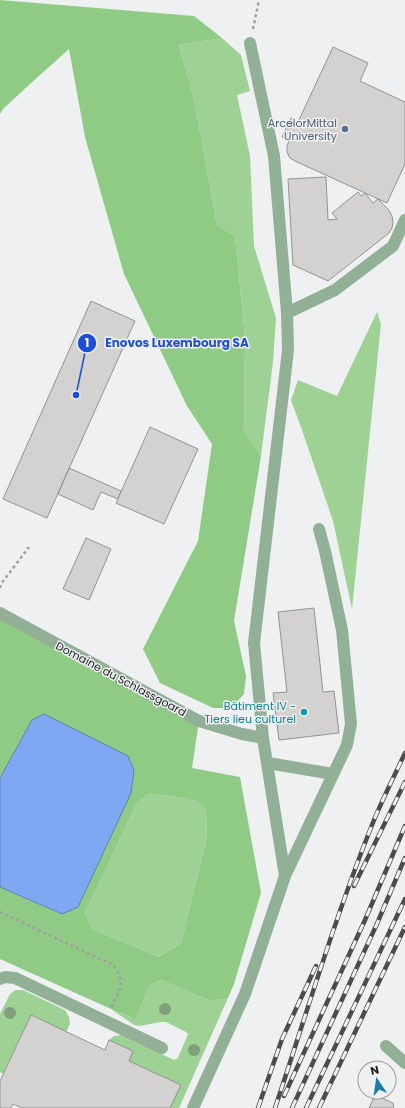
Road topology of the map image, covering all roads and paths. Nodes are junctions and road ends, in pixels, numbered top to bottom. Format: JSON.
{"nodes":[{"id":1,"x":259,"y":0,"type":"edge"},
{"id":2,"x":250,"y":43,"type":"joint"},
{"id":3,"x":405,"y":220,"type":"edge"},
{"id":4,"x":287,"y":313,"type":"junction"},
{"id":5,"x":319,"y":529,"type":"dead end"},
{"id":6,"x":29,"y":547,"type":"dead end"},
{"id":7,"x":0,"y":588,"type":"edge"},
{"id":8,"x":0,"y":613,"type":"edge"},
{"id":9,"x":263,"y":738,"type":"junction"},
{"id":10,"x":268,"y":763,"type":"junction"},
{"id":11,"x":333,"y":774,"type":"junction"},
{"id":12,"x":285,"y":876,"type":"junction"},
{"id":13,"x":0,"y":912,"type":"edge"},
{"id":14,"x":0,"y":979,"type":"edge"},
{"id":15,"x":105,"y":1021,"type":"junction"},
{"id":16,"x":386,"y":1046,"type":"dead end"},
{"id":17,"x":162,"y":1048,"type":"dead end"},
{"id":18,"x":405,"y":1063,"type":"edge"},
{"id":19,"x":193,"y":1108,"type":"edge"}],
"edges":[{"from":1,"to":2,"type":"path"},
{"from":2,"to":4,"type":"street"},
{"from":3,"to":4,"type":"street"},
{"from":4,"to":9,"type":"street"},
{"from":5,"to":11,"type":"street"},
{"from":6,"to":7,"type":"path"},
{"from":8,"to":9,"type":"street","name":"Domaine du Schlassgoard"},
{"from":9,"to":10,"type":"street"},
{"from":10,"to":11,"type":"street"},
{"from":10,"to":12,"type":"street"},
{"from":11,"to":12,"type":"street"},
{"from":12,"to":19,"type":"street"},
{"from":13,"to":15,"type":"path"},
{"from":14,"to":15,"type":"street"},
{"from":15,"to":17,"type":"street"},
{"from":16,"to":18,"type":"street"}]}
